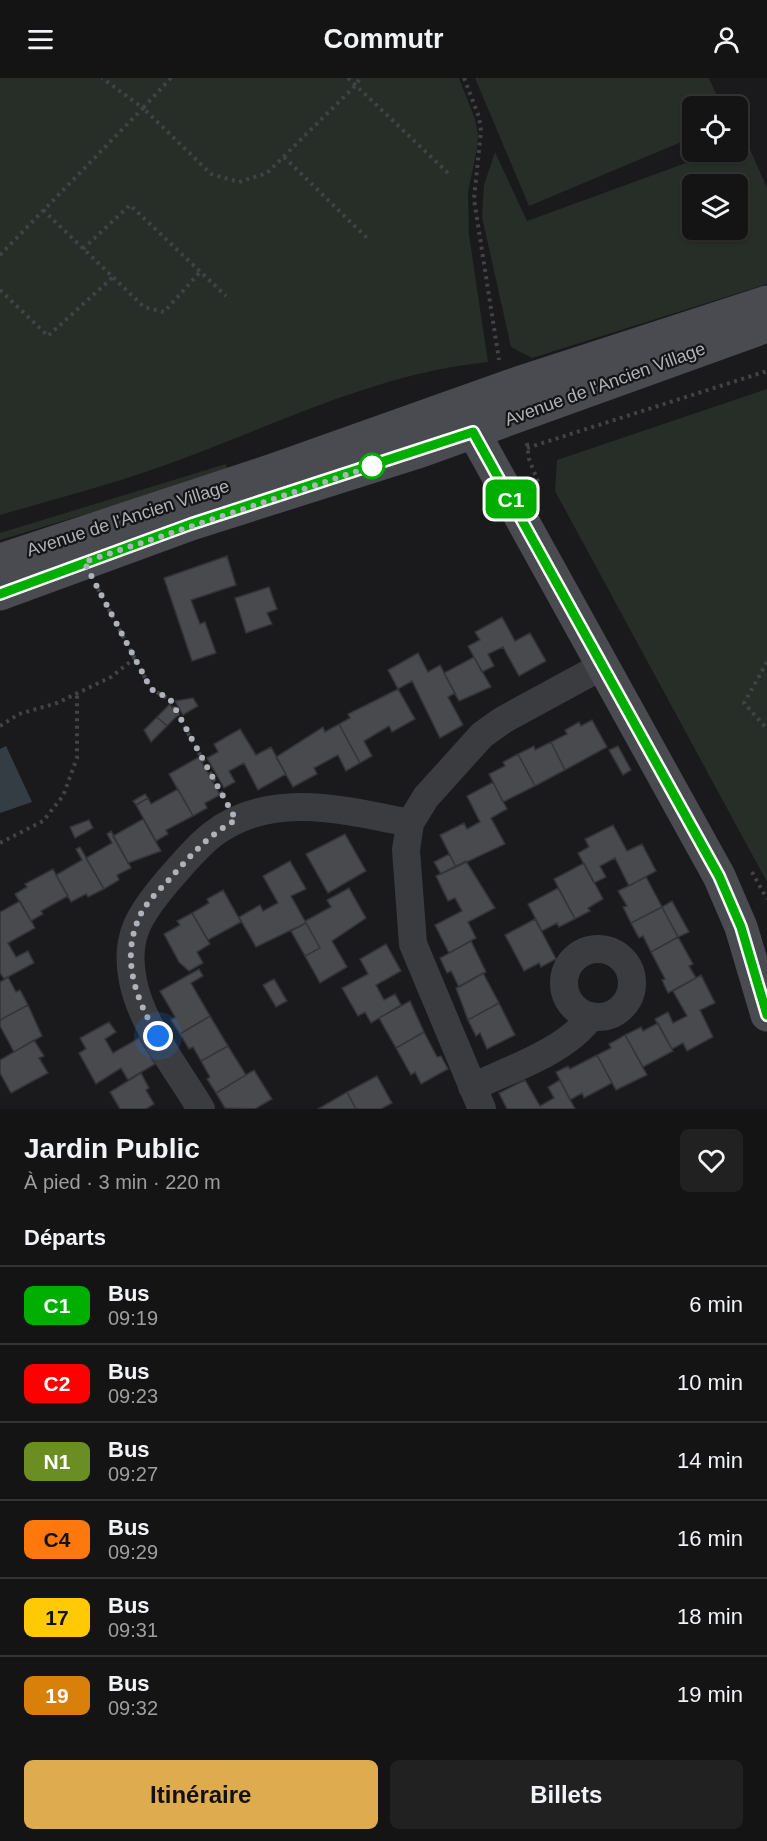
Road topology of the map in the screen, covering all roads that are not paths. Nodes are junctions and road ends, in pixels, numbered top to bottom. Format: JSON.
{"nodes":[{"id":1,"x":767,"y":302,"type":"edge"},
{"id":2,"x":767,"y":326,"type":"edge"},
{"id":3,"x":466,"y":418,"type":"junction"},
{"id":4,"x":0,"y":560,"type":"edge"},
{"id":5,"x":0,"y":594,"type":"edge"},
{"id":6,"x":604,"y":665,"type":"junction"},
{"id":7,"x":410,"y":823,"type":"junction"},
{"id":8,"x":767,"y":1015,"type":"edge"},
{"id":9,"x":591,"y":1016,"type":"dead end"},
{"id":10,"x":472,"y":1101,"type":"edge"},
{"id":11,"x":201,"y":1109,"type":"edge"}],
"edges":[{"from":1,"to":3,"type":"street","name":"Avenue de l'Ancien Village"},
{"from":2,"to":3,"type":"street","name":"Avenue de l'Ancien Village"},
{"from":3,"to":4,"type":"street","name":"Avenue de l'Ancien Village"},
{"from":3,"to":5,"type":"street","name":"Avenue de l'Ancien Village"},
{"from":3,"to":6,"type":"street"},
{"from":6,"to":7,"type":"street"},
{"from":6,"to":8,"type":"street"},
{"from":7,"to":10,"type":"street"},
{"from":7,"to":11,"type":"street"},
{"from":9,"to":10,"type":"street"}]}
